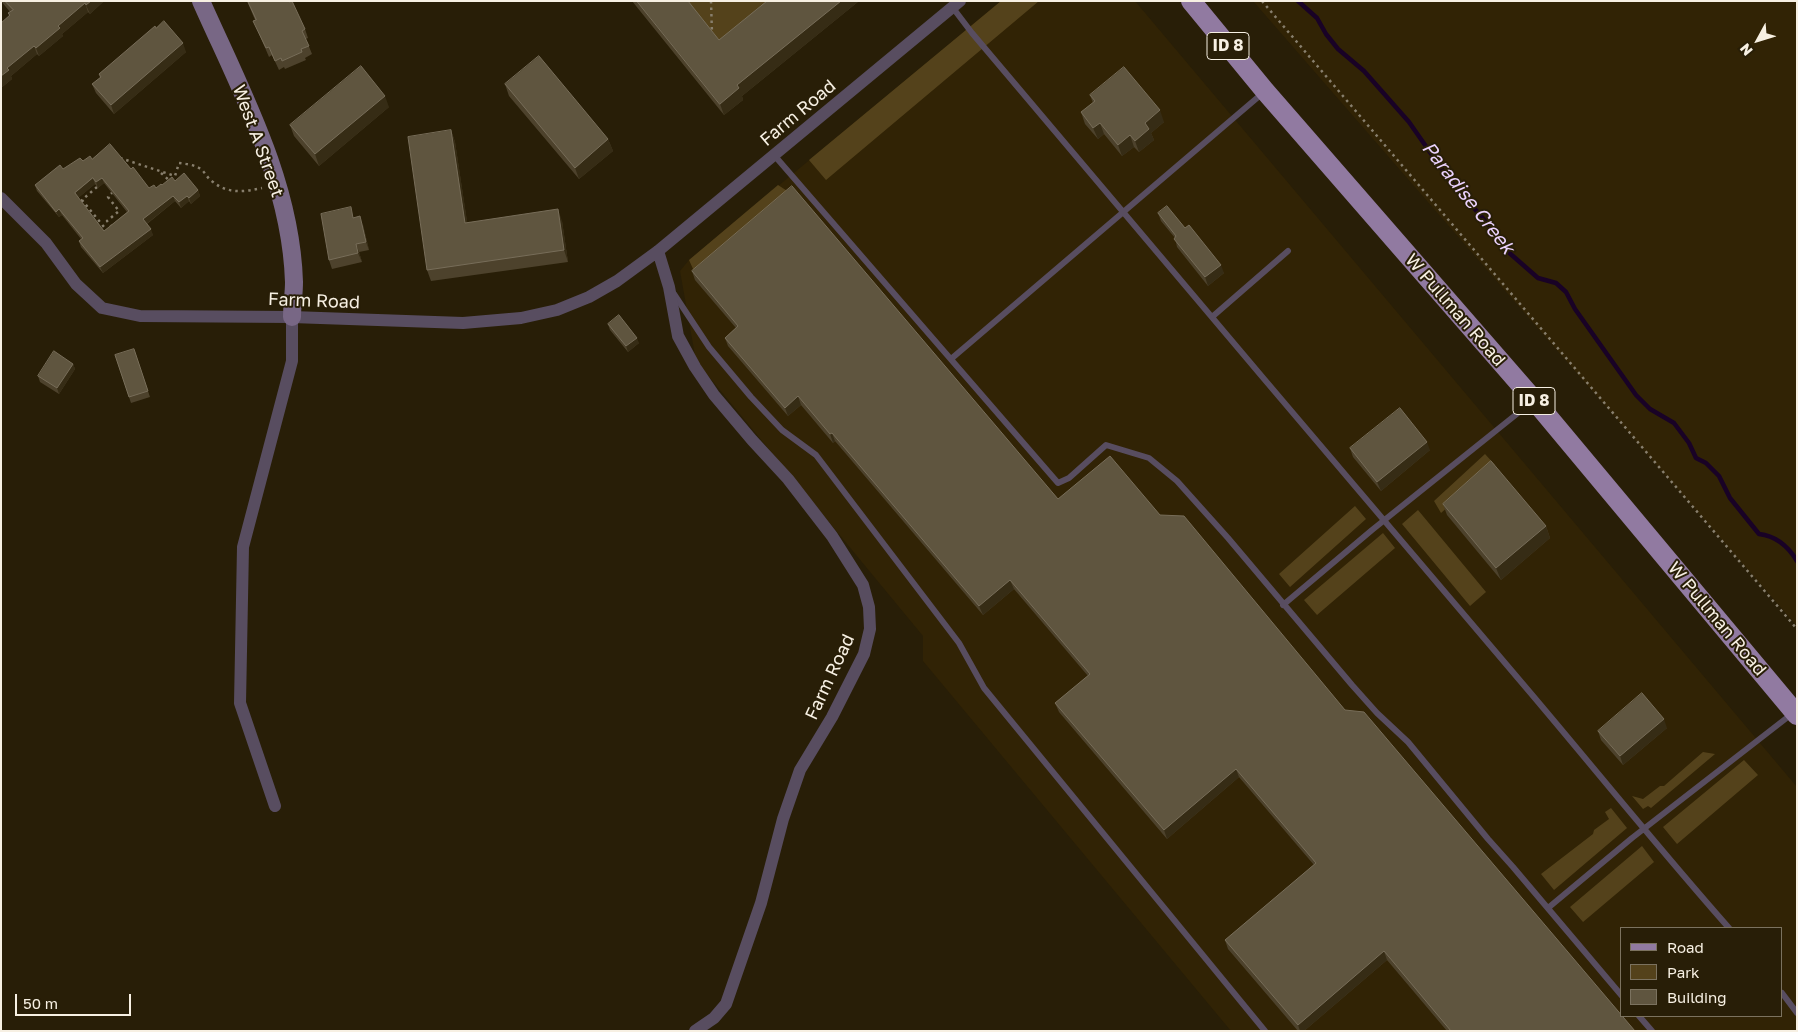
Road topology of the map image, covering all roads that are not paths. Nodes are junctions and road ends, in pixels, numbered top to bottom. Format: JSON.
{"nodes":[{"id":1,"x":201,"y":1,"type":"edge"},
{"id":2,"x":1191,"y":1,"type":"edge"},
{"id":3,"x":956,"y":4,"type":"edge"},
{"id":4,"x":1265,"y":92,"type":"junction"},
{"id":5,"x":774,"y":155,"type":"junction"},
{"id":6,"x":1,"y":198,"type":"edge"},
{"id":7,"x":1124,"y":212,"type":"junction"},
{"id":8,"x":658,"y":251,"type":"junction"},
{"id":9,"x":1288,"y":251,"type":"dead end"},
{"id":10,"x":669,"y":287,"type":"junction"},
{"id":11,"x":1212,"y":316,"type":"junction"},
{"id":12,"x":292,"y":317,"type":"junction"},
{"id":13,"x":951,"y":359,"type":"junction"},
{"id":14,"x":1534,"y":400,"type":"junction"},
{"id":15,"x":1385,"y":520,"type":"junction"},
{"id":16,"x":1283,"y":605,"type":"junction"},
{"id":17,"x":1796,"y":713,"type":"edge"},
{"id":18,"x":275,"y":806,"type":"dead end"},
{"id":19,"x":1644,"y":828,"type":"junction"},
{"id":20,"x":1548,"y":908,"type":"junction"},
{"id":21,"x":1728,"y":927,"type":"edge"},
{"id":22,"x":1620,"y":994,"type":"edge"},
{"id":23,"x":1783,"y":994,"type":"edge"},
{"id":24,"x":1797,"y":1012,"type":"edge"},
{"id":25,"x":1640,"y":1017,"type":"edge"},
{"id":26,"x":695,"y":1031,"type":"edge"},
{"id":27,"x":1265,"y":1031,"type":"edge"},
{"id":28,"x":1652,"y":1031,"type":"edge"}],
"edges":[{"from":1,"to":12,"type":"street","name":"West A Street"},
{"from":2,"to":4,"type":"main road","number":"ID 8"},
{"from":3,"to":5,"type":"street","name":"Farm Road"},
{"from":3,"to":7,"type":"lane"},
{"from":4,"to":7,"type":"lane"},
{"from":4,"to":14,"type":"main road","name":"W Pullman Road","number":"ID 8"},
{"from":5,"to":8,"type":"street","name":"Farm Road"},
{"from":5,"to":13,"type":"lane"},
{"from":6,"to":12,"type":"street","name":"Farm Road"},
{"from":7,"to":11,"type":"lane"},
{"from":7,"to":13,"type":"lane"},
{"from":8,"to":10,"type":"street","name":"Farm Road"},
{"from":8,"to":12,"type":"street","name":"Farm Road"},
{"from":9,"to":11,"type":"lane"},
{"from":10,"to":26,"type":"street","name":"Farm Road"},
{"from":10,"to":27,"type":"lane"},
{"from":11,"to":15,"type":"lane"},
{"from":12,"to":18,"type":"street"},
{"from":13,"to":16,"type":"lane"},
{"from":14,"to":15,"type":"lane"},
{"from":14,"to":17,"type":"main road","name":"W Pullman Road","number":"ID 8"},
{"from":15,"to":16,"type":"lane"},
{"from":15,"to":19,"type":"lane"},
{"from":16,"to":20,"type":"lane"},
{"from":17,"to":19,"type":"lane"},
{"from":19,"to":20,"type":"lane"},
{"from":19,"to":21,"type":"lane"},
{"from":20,"to":22,"type":"lane"},
{"from":23,"to":24,"type":"lane"},
{"from":25,"to":28,"type":"lane"}]}
